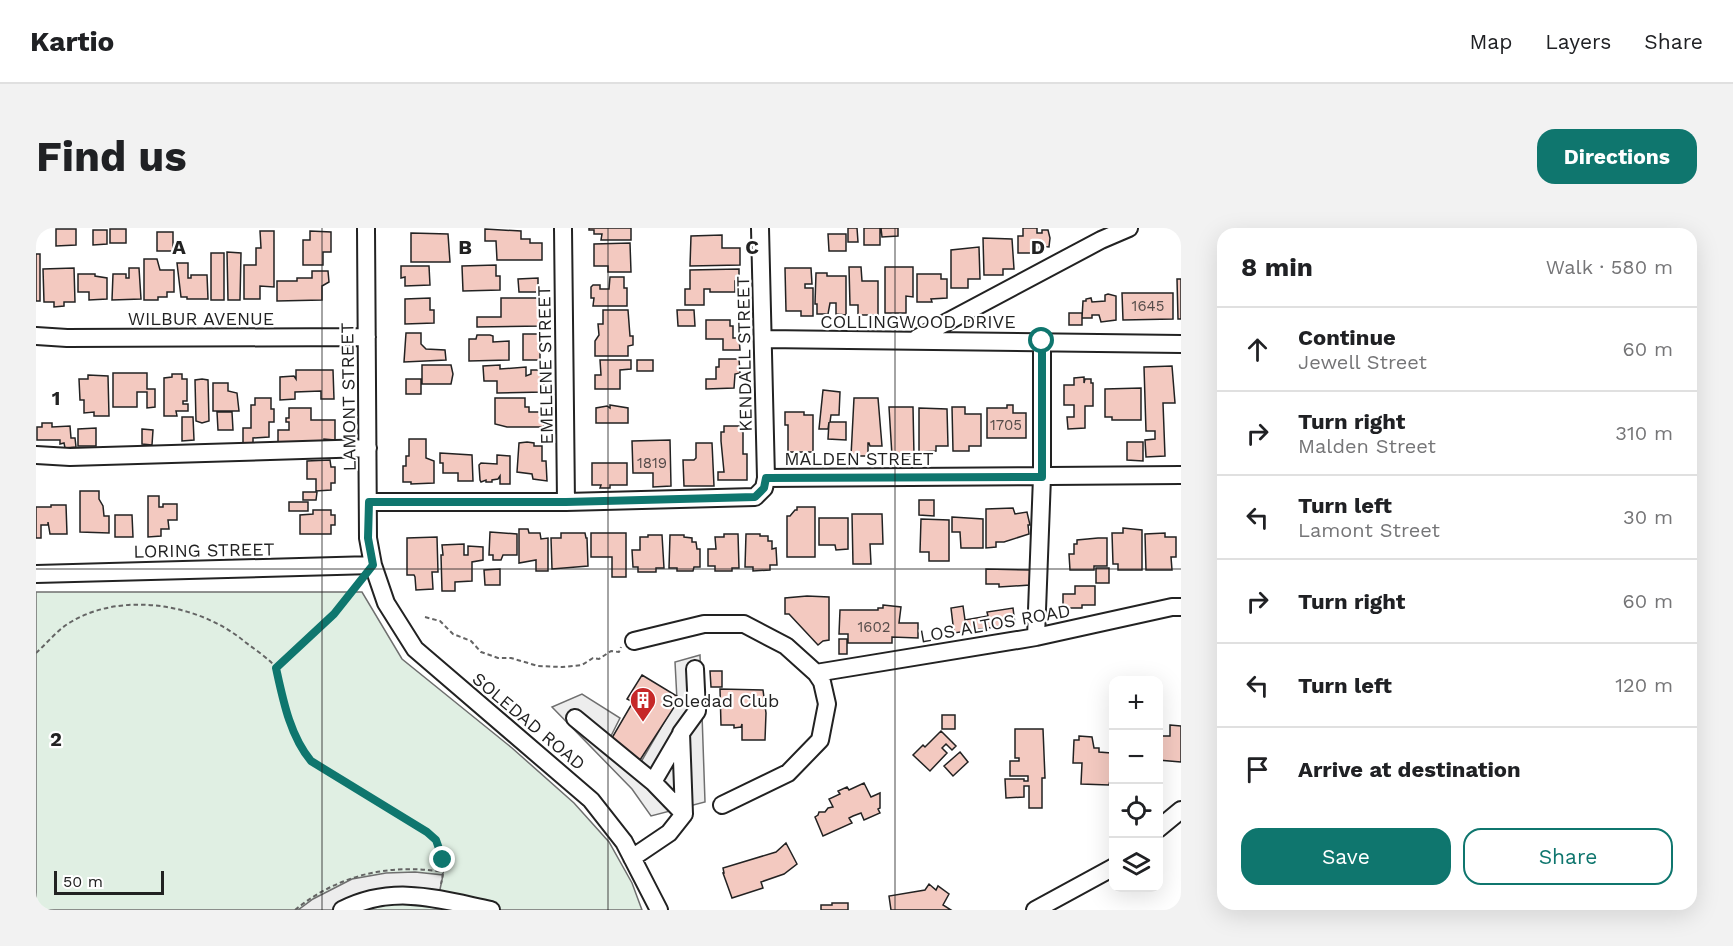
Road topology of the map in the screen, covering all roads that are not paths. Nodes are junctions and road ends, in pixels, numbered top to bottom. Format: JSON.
{"nodes":[{"id":1,"x":366,"y":228,"type":"edge"},
{"id":2,"x":563,"y":228,"type":"edge"},
{"id":3,"x":760,"y":228,"type":"edge"},
{"id":4,"x":1129,"y":228,"type":"edge"},
{"id":5,"x":36,"y":336,"type":"edge"},
{"id":6,"x":367,"y":337,"type":"junction"},
{"id":7,"x":764,"y":339,"type":"junction"},
{"id":8,"x":913,"y":340,"type":"junction"},
{"id":9,"x":1042,"y":341,"type":"junction"},
{"id":10,"x":1181,"y":344,"type":"edge"},
{"id":11,"x":368,"y":448,"type":"junction"},
{"id":12,"x":36,"y":455,"type":"edge"},
{"id":13,"x":1181,"y":475,"type":"edge"},
{"id":14,"x":1042,"y":477,"type":"junction"},
{"id":15,"x":766,"y":478,"type":"junction"},
{"id":16,"x":369,"y":502,"type":"junction"},
{"id":17,"x":566,"y":502,"type":"junction"},
{"id":18,"x":373,"y":565,"type":"junction"},
{"id":19,"x":36,"y":574,"type":"edge"},
{"id":20,"x":1181,"y":607,"type":"edge"},
{"id":21,"x":1036,"y":637,"type":"junction"},
{"id":22,"x":634,"y":641,"type":"road end"},
{"id":23,"x":695,"y":669,"type":"dead end"},
{"id":24,"x":816,"y":674,"type":"junction"},
{"id":25,"x":576,"y":718,"type":"dead end"},
{"id":26,"x":681,"y":733,"type":"junction"},
{"id":27,"x":653,"y":782,"type":"junction"},
{"id":28,"x":722,"y":805,"type":"dead end"},
{"id":29,"x":1181,"y":810,"type":"edge"},
{"id":30,"x":684,"y":814,"type":"junction"},
{"id":31,"x":1163,"y":825,"type":"edge"},
{"id":32,"x":632,"y":858,"type":"junction"},
{"id":33,"x":1109,"y":869,"type":"edge"},
{"id":34,"x":342,"y":910,"type":"edge"},
{"id":35,"x":491,"y":910,"type":"edge"},
{"id":36,"x":658,"y":910,"type":"edge"},
{"id":37,"x":1035,"y":910,"type":"edge"}],
"edges":[{"from":1,"to":6,"type":"street","name":"LAMONT STREET"},
{"from":2,"to":17,"type":"street","name":"EMELENE STREET"},
{"from":3,"to":7,"type":"street","name":"KENDALL STREET"},
{"from":4,"to":8,"type":"street"},
{"from":5,"to":6,"type":"street","name":"WILBUR AVENUE"},
{"from":6,"to":11,"type":"street","name":"LAMONT STREET"},
{"from":7,"to":8,"type":"street","name":"COLLINGWOOD DRIVE"},
{"from":7,"to":15,"type":"street","name":"KENDALL STREET"},
{"from":8,"to":9,"type":"street","name":"COLLINGWOOD DRIVE"},
{"from":9,"to":10,"type":"street","name":"COLLINGWOOD DRIVE"},
{"from":9,"to":14,"type":"street"},
{"from":11,"to":12,"type":"street"},
{"from":11,"to":16,"type":"street","name":"LAMONT STREET"},
{"from":13,"to":14,"type":"street","name":"MALDEN STREET"},
{"from":14,"to":15,"type":"street","name":"MALDEN STREET"},
{"from":14,"to":21,"type":"street"},
{"from":15,"to":17,"type":"street","name":"MALDEN STREET"},
{"from":16,"to":17,"type":"street","name":"MALDEN STREET"},
{"from":16,"to":18,"type":"street","name":"LAMONT STREET"},
{"from":18,"to":19,"type":"street","name":"LORING STREET"},
{"from":18,"to":32,"type":"street","name":"SOLEDAD ROAD"},
{"from":20,"to":21,"type":"street","name":"LOS ALTOS ROAD"},
{"from":21,"to":24,"type":"street","name":"LOS ALTOS ROAD"},
{"from":22,"to":24,"type":"street"},
{"from":23,"to":26,"type":"street"},
{"from":24,"to":28,"type":"street"},
{"from":25,"to":27,"type":"street"},
{"from":26,"to":27,"type":"street"},
{"from":26,"to":30,"type":"street"},
{"from":27,"to":30,"type":"street"},
{"from":29,"to":31,"type":"street"},
{"from":30,"to":32,"type":"street"},
{"from":32,"to":36,"type":"street","name":"SOLEDAD ROAD"},
{"from":33,"to":37,"type":"street"},
{"from":34,"to":35,"type":"street"}]}
